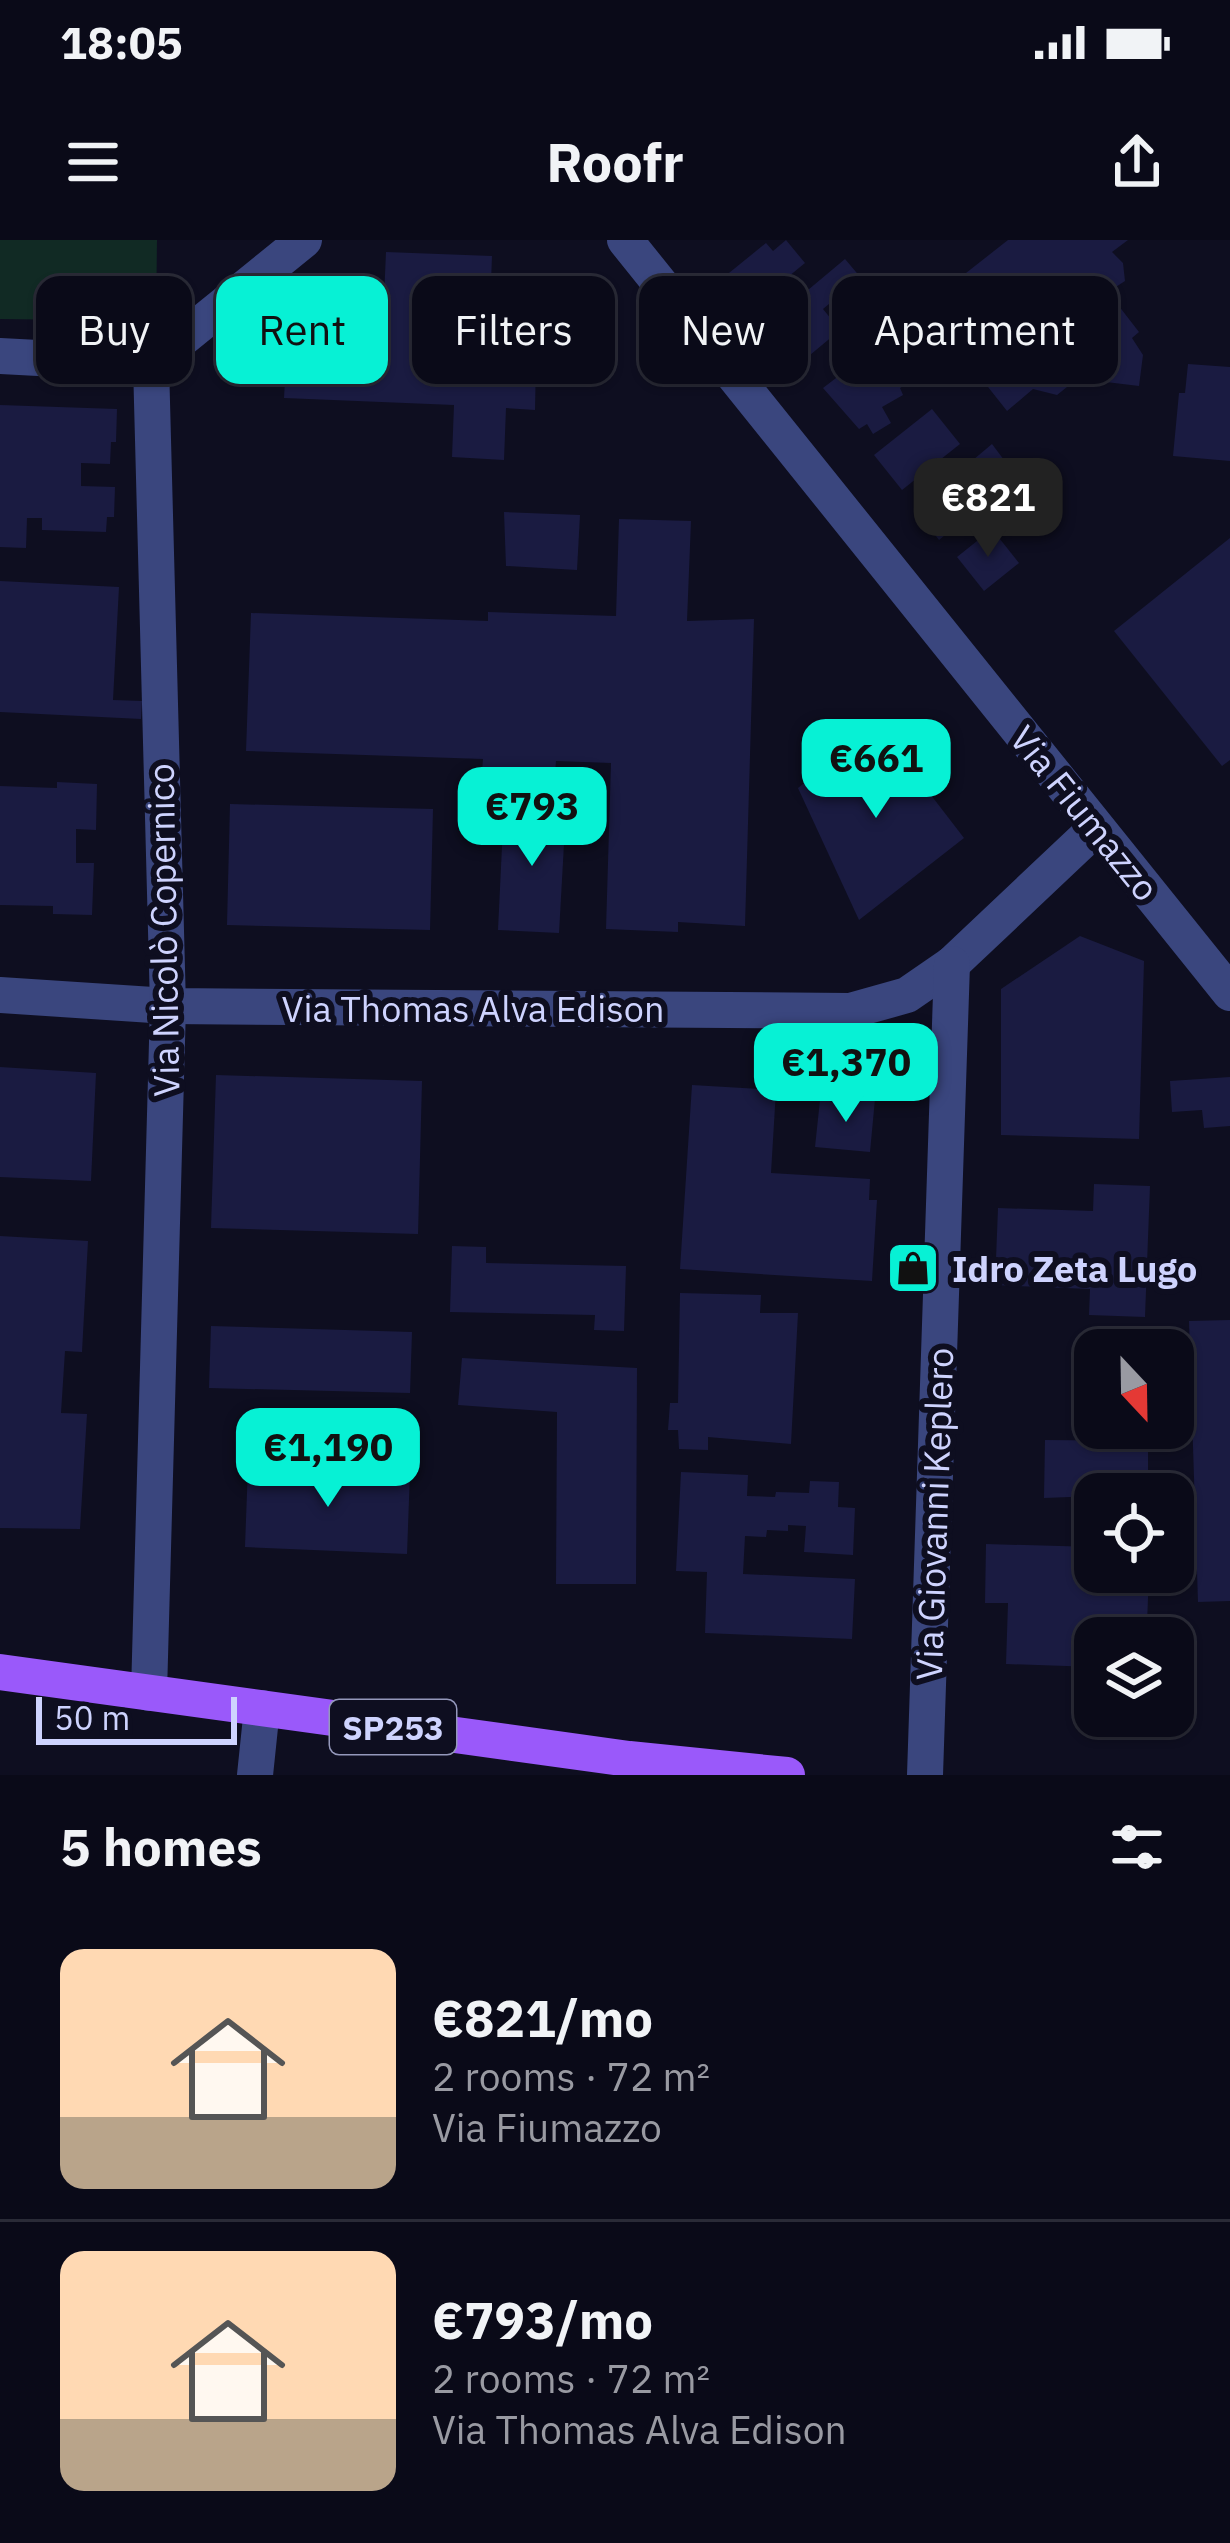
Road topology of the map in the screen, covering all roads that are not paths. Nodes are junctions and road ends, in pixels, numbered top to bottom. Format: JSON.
{"nodes":[{"id":1,"x":304,"y":240,"type":"edge"},
{"id":2,"x":625,"y":240,"type":"edge"},
{"id":3,"x":192,"y":331,"type":"edge"},
{"id":4,"x":0,"y":356,"type":"edge"},
{"id":5,"x":36,"y":358,"type":"edge"},
{"id":6,"x":152,"y":384,"type":"edge"},
{"id":7,"x":1096,"y":828,"type":"junction"},
{"id":8,"x":952,"y":964,"type":"junction"},
{"id":9,"x":1230,"y":993,"type":"edge"},
{"id":10,"x":0,"y":995,"type":"edge"},
{"id":11,"x":168,"y":1006,"type":"junction"},
{"id":12,"x":0,"y":1672,"type":"edge"},
{"id":13,"x":149,"y":1693,"type":"junction"},
{"id":14,"x":262,"y":1708,"type":"junction"},
{"id":15,"x":255,"y":1775,"type":"edge"},
{"id":16,"x":788,"y":1775,"type":"edge"},
{"id":17,"x":925,"y":1775,"type":"edge"}],
"edges":[{"from":1,"to":3,"type":"street"},
{"from":2,"to":7,"type":"street","name":"Via Fiumazzo"},
{"from":4,"to":5,"type":"street"},
{"from":6,"to":11,"type":"street","name":"Via Nicolò Copernico"},
{"from":7,"to":8,"type":"street","name":"Via Thomas Alva Edison"},
{"from":7,"to":9,"type":"street","name":"Via Fiumazzo"},
{"from":8,"to":11,"type":"street","name":"Via Thomas Alva Edison"},
{"from":8,"to":17,"type":"street","name":"Via Giovanni Keplero"},
{"from":10,"to":11,"type":"street","name":"Via Thomas Alva Edison"},
{"from":11,"to":13,"type":"street","name":"Via Nicolò Copernico"},
{"from":12,"to":13,"type":"main road","number":"SP253"},
{"from":13,"to":14,"type":"main road","number":"SP253"},
{"from":14,"to":15,"type":"street"},
{"from":14,"to":16,"type":"main road","number":"SP253"}]}
